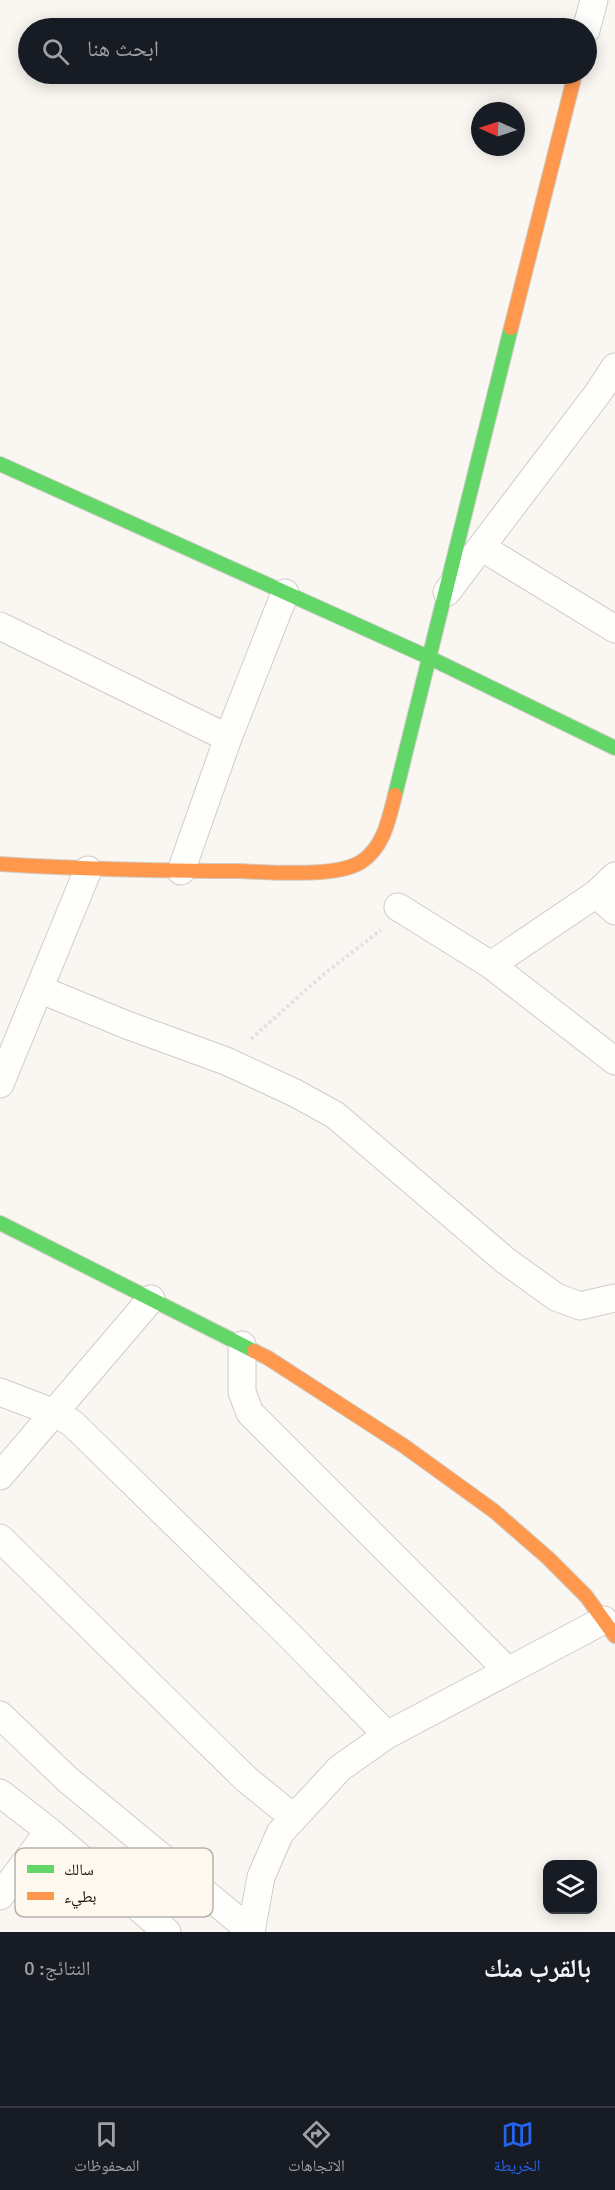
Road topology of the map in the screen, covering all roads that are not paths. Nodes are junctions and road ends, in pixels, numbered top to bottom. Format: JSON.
{"nodes":[{"id":1,"x":594,"y":0,"type":"edge"},
{"id":2,"x":589,"y":18,"type":"edge"},
{"id":3,"x":572,"y":84,"type":"edge"},
{"id":4,"x":615,"y":367,"type":"edge"},
{"id":5,"x":607,"y":399,"type":"edge"},
{"id":6,"x":0,"y":464,"type":"edge"},
{"id":7,"x":481,"y":547,"type":"junction"},
{"id":8,"x":285,"y":593,"type":"junction"},
{"id":9,"x":443,"y":597,"type":"junction"},
{"id":10,"x":0,"y":626,"type":"edge"},
{"id":11,"x":615,"y":629,"type":"edge"},
{"id":12,"x":428,"y":657,"type":"junction"},
{"id":13,"x":228,"y":738,"type":"junction"},
{"id":14,"x":615,"y":748,"type":"edge"},
{"id":15,"x":0,"y":864,"type":"edge"},
{"id":16,"x":87,"y":870,"type":"junction"},
{"id":17,"x":181,"y":871,"type":"junction"},
{"id":18,"x":609,"y":894,"type":"edge"},
{"id":19,"x":398,"y":907,"type":"road end"},
{"id":20,"x":491,"y":966,"type":"junction"},
{"id":21,"x":39,"y":988,"type":"junction"},
{"id":22,"x":615,"y":1061,"type":"edge"},
{"id":23,"x":0,"y":1084,"type":"edge"},
{"id":24,"x":0,"y":1223,"type":"edge"},
{"id":25,"x":151,"y":1299,"type":"junction"},
{"id":26,"x":615,"y":1299,"type":"edge"},
{"id":27,"x":242,"y":1345,"type":"junction"},
{"id":28,"x":0,"y":1392,"type":"edge"},
{"id":29,"x":55,"y":1413,"type":"junction"},
{"id":30,"x":0,"y":1476,"type":"edge"},
{"id":31,"x":0,"y":1538,"type":"edge"},
{"id":32,"x":609,"y":1628,"type":"edge"},
{"id":33,"x":508,"y":1671,"type":"junction"},
{"id":34,"x":0,"y":1714,"type":"edge"},
{"id":35,"x":387,"y":1735,"type":"junction"},
{"id":36,"x":0,"y":1793,"type":"edge"},
{"id":37,"x":294,"y":1818,"type":"junction"},
{"id":38,"x":49,"y":1831,"type":"junction"},
{"id":39,"x":36,"y":1848,"type":"edge"},
{"id":40,"x":67,"y":1848,"type":"edge"},
{"id":41,"x":150,"y":1848,"type":"edge"},
{"id":42,"x":15,"y":1876,"type":"edge"},
{"id":43,"x":0,"y":1896,"type":"edge"},
{"id":44,"x":213,"y":1900,"type":"edge"},
{"id":45,"x":251,"y":1932,"type":"edge"}],
"edges":[{"from":1,"to":2,"type":"street"},
{"from":3,"to":9,"type":"street"},
{"from":4,"to":5,"type":"street"},
{"from":5,"to":7,"type":"street"},
{"from":6,"to":8,"type":"street"},
{"from":7,"to":9,"type":"street"},
{"from":7,"to":11,"type":"street"},
{"from":8,"to":12,"type":"street"},
{"from":8,"to":13,"type":"street"},
{"from":9,"to":12,"type":"street"},
{"from":10,"to":13,"type":"street"},
{"from":12,"to":14,"type":"street"},
{"from":12,"to":17,"type":"street"},
{"from":13,"to":17,"type":"street"},
{"from":15,"to":16,"type":"street"},
{"from":16,"to":17,"type":"street"},
{"from":16,"to":21,"type":"street"},
{"from":18,"to":20,"type":"street"},
{"from":19,"to":20,"type":"street"},
{"from":20,"to":22,"type":"street"},
{"from":21,"to":23,"type":"street"},
{"from":21,"to":26,"type":"street"},
{"from":24,"to":25,"type":"street"},
{"from":25,"to":27,"type":"street"},
{"from":25,"to":29,"type":"street"},
{"from":27,"to":32,"type":"street"},
{"from":27,"to":33,"type":"street"},
{"from":28,"to":29,"type":"street"},
{"from":29,"to":30,"type":"street"},
{"from":29,"to":35,"type":"street"},
{"from":31,"to":37,"type":"street"},
{"from":32,"to":33,"type":"street"},
{"from":33,"to":35,"type":"street"},
{"from":34,"to":41,"type":"street"},
{"from":35,"to":37,"type":"street"},
{"from":36,"to":38,"type":"street"},
{"from":37,"to":45,"type":"street"},
{"from":38,"to":39,"type":"street"},
{"from":38,"to":40,"type":"street"},
{"from":42,"to":43,"type":"street"},
{"from":44,"to":45,"type":"street"}]}
